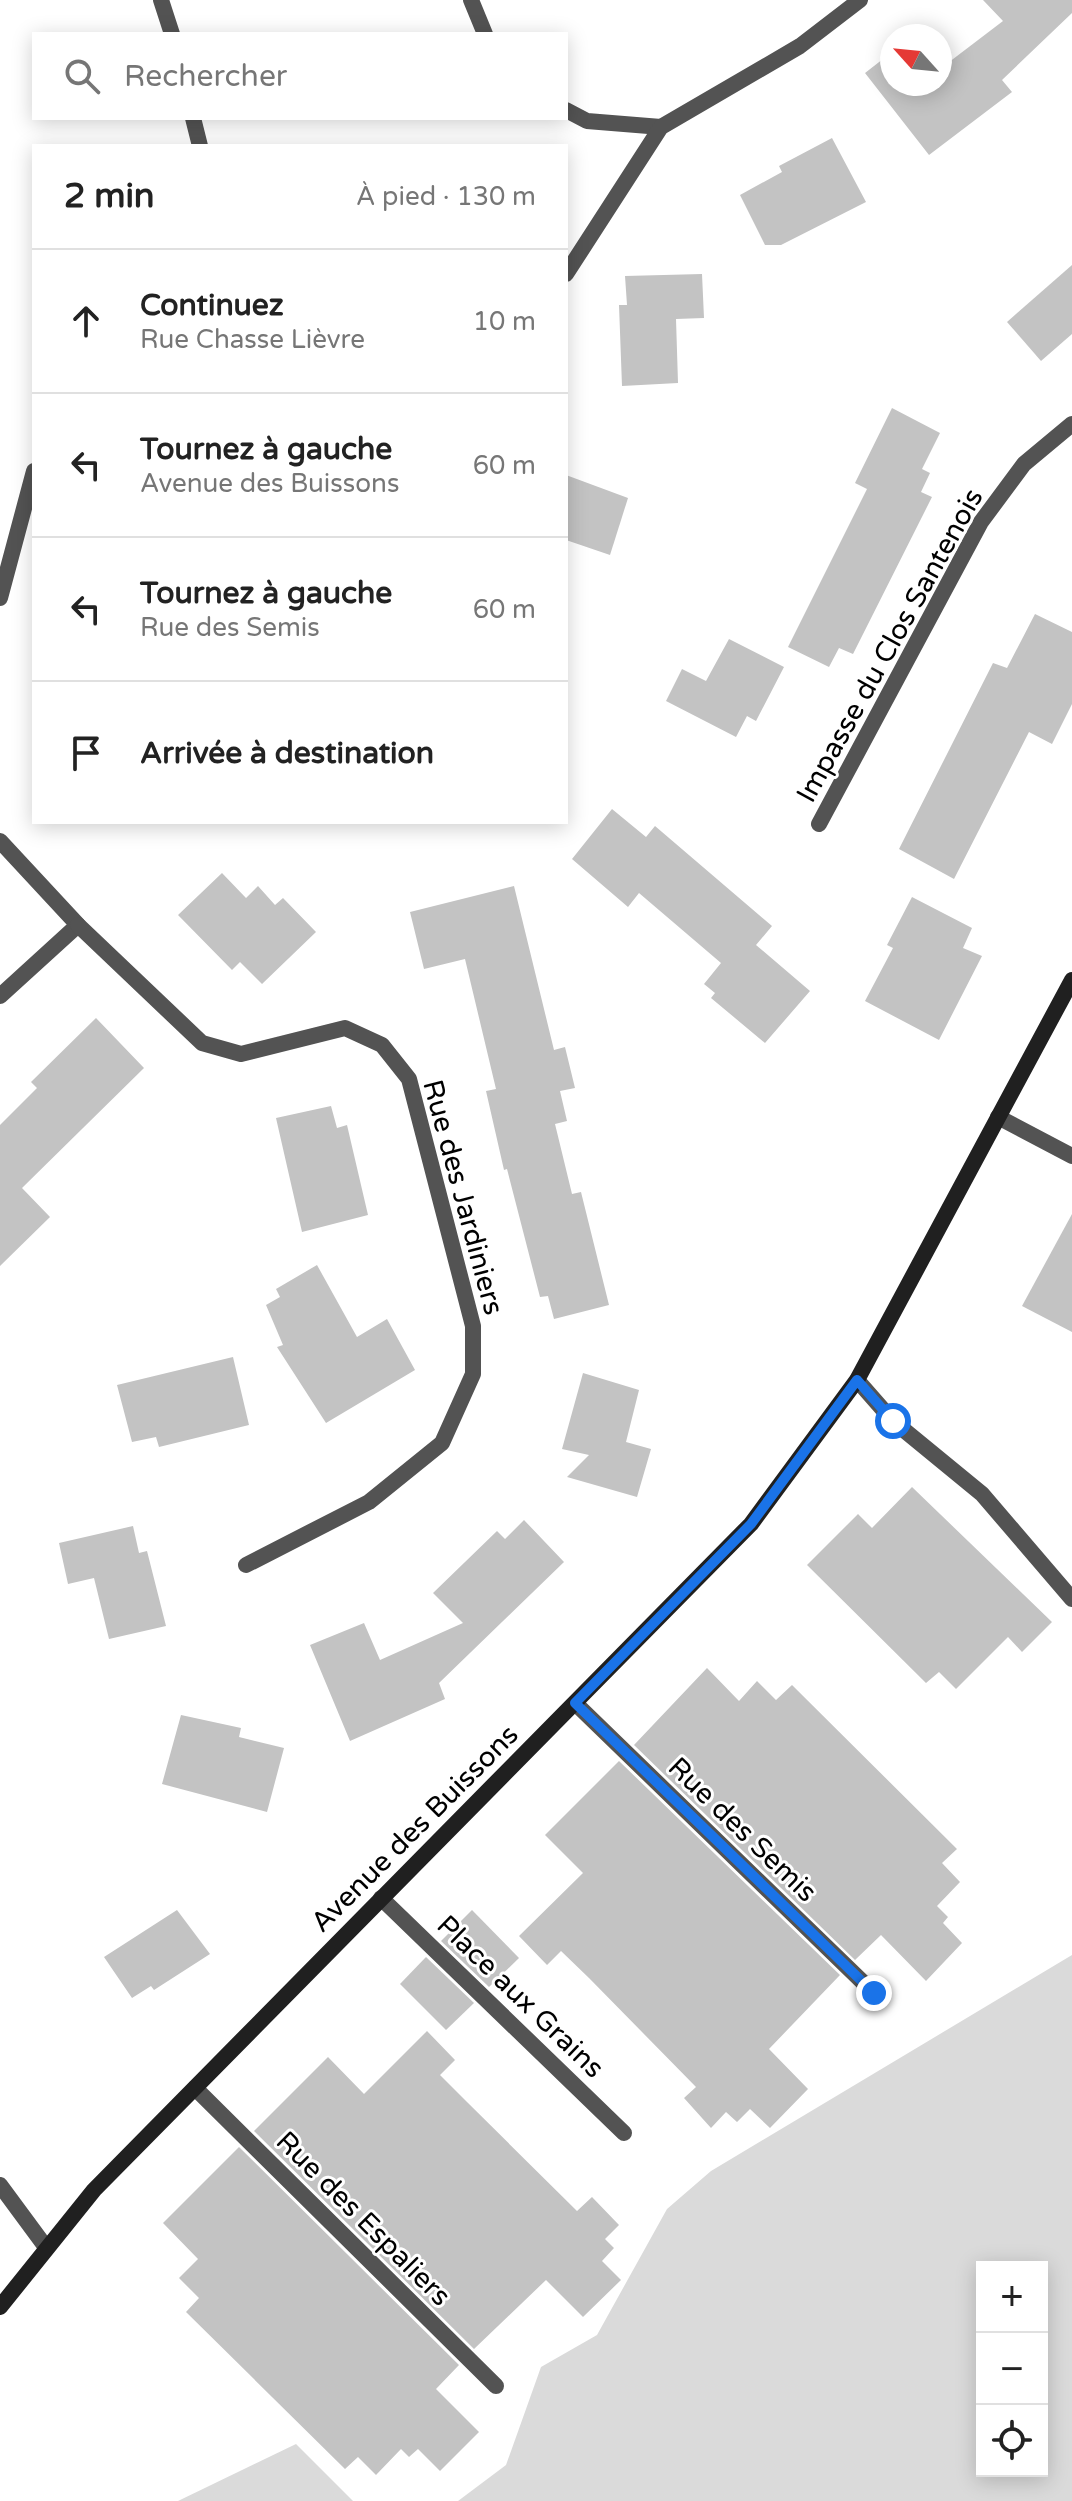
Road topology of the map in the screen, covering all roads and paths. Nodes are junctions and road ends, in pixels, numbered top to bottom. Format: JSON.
{"nodes":[{"id":1,"x":161,"y":0,"type":"edge"},
{"id":2,"x":471,"y":0,"type":"edge"},
{"id":3,"x":860,"y":0,"type":"edge"},
{"id":4,"x":171,"y":32,"type":"edge"},
{"id":5,"x":484,"y":32,"type":"edge"},
{"id":6,"x":568,"y":111,"type":"edge"},
{"id":7,"x":194,"y":120,"type":"edge"},
{"id":8,"x":661,"y":127,"type":"junction"},
{"id":9,"x":200,"y":144,"type":"edge"},
{"id":10,"x":568,"y":271,"type":"edge"},
{"id":11,"x":1072,"y":424,"type":"edge"},
{"id":12,"x":32,"y":478,"type":"edge"},
{"id":13,"x":0,"y":598,"type":"edge"},
{"id":14,"x":819,"y":824,"type":"dead end"},
{"id":15,"x":0,"y":841,"type":"edge"},
{"id":16,"x":78,"y":925,"type":"junction"},
{"id":17,"x":1072,"y":980,"type":"edge"},
{"id":18,"x":0,"y":996,"type":"edge"},
{"id":19,"x":998,"y":1117,"type":"junction"},
{"id":20,"x":1072,"y":1156,"type":"edge"},
{"id":21,"x":857,"y":1380,"type":"junction"},
{"id":22,"x":246,"y":1565,"type":"dead end"},
{"id":23,"x":1072,"y":1599,"type":"edge"},
{"id":24,"x":575,"y":1703,"type":"junction"},
{"id":25,"x":381,"y":1898,"type":"junction"},
{"id":26,"x":874,"y":1993,"type":"dead end"},
{"id":27,"x":195,"y":2088,"type":"junction"},
{"id":28,"x":624,"y":2133,"type":"dead end"},
{"id":29,"x":0,"y":2185,"type":"edge"},
{"id":30,"x":45,"y":2246,"type":"junction"},
{"id":31,"x":0,"y":2307,"type":"edge"},
{"id":32,"x":496,"y":2386,"type":"dead end"}],
"edges":[{"from":1,"to":4,"type":"street"},
{"from":2,"to":5,"type":"street"},
{"from":3,"to":8,"type":"street"},
{"from":6,"to":8,"type":"street"},
{"from":7,"to":9,"type":"street"},
{"from":8,"to":10,"type":"street"},
{"from":11,"to":14,"type":"street","name":"Impasse du Clos Santenois"},
{"from":12,"to":13,"type":"street"},
{"from":15,"to":16,"type":"street","name":"Rue des Jardiniers"},
{"from":16,"to":18,"type":"street"},
{"from":16,"to":22,"type":"street","name":"Rue des Jardiniers"},
{"from":17,"to":19,"type":"street","name":"Avenue des Buissons"},
{"from":19,"to":20,"type":"street"},
{"from":19,"to":21,"type":"street","name":"Avenue des Buissons"},
{"from":21,"to":23,"type":"street"},
{"from":21,"to":24,"type":"street","name":"Avenue des Buissons"},
{"from":24,"to":25,"type":"street","name":"Avenue des Buissons"},
{"from":24,"to":26,"type":"street","name":"Rue des Semis"},
{"from":25,"to":27,"type":"street","name":"Avenue des Buissons"},
{"from":25,"to":28,"type":"street","name":"Place aux Grains"},
{"from":27,"to":30,"type":"street","name":"Avenue des Buissons"},
{"from":27,"to":32,"type":"street","name":"Rue des Espaliers"},
{"from":29,"to":30,"type":"street"},
{"from":30,"to":31,"type":"street","name":"Avenue des Buissons"}]}
